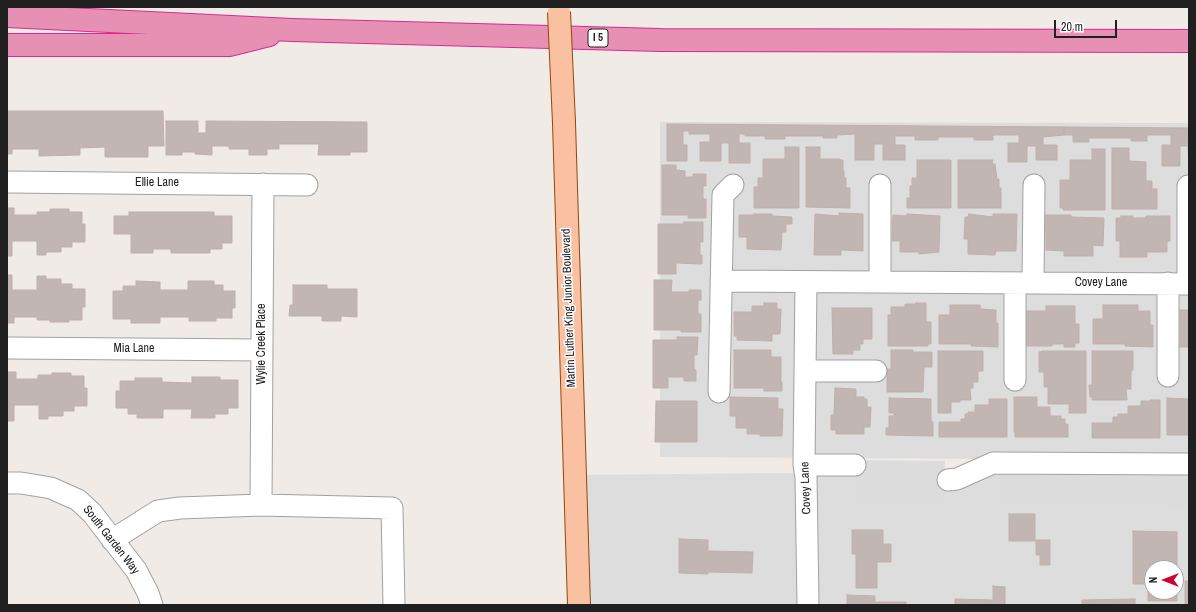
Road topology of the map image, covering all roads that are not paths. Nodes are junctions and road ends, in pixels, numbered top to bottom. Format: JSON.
{"nodes":[{"id":1,"x":559,"y":9,"type":"edge"},
{"id":2,"x":7,"y":16,"type":"edge"},
{"id":3,"x":292,"y":30,"type":"junction"},
{"id":4,"x":1189,"y":41,"type":"edge"},
{"id":5,"x":7,"y":45,"type":"edge"},
{"id":6,"x":7,"y":182,"type":"edge"},
{"id":7,"x":263,"y":184,"type":"junction"},
{"id":8,"x":307,"y":185,"type":"dead end"},
{"id":9,"x":733,"y":185,"type":"dead end"},
{"id":10,"x":880,"y":185,"type":"dead end"},
{"id":11,"x":1034,"y":185,"type":"dead end"},
{"id":12,"x":1188,"y":186,"type":"edge"},
{"id":13,"x":721,"y":281,"type":"junction"},
{"id":14,"x":806,"y":282,"type":"junction"},
{"id":15,"x":880,"y":282,"type":"junction"},
{"id":16,"x":1024,"y":283,"type":"junction"},
{"id":17,"x":1182,"y":284,"type":"edge"},
{"id":18,"x":7,"y":348,"type":"edge"},
{"id":19,"x":262,"y":350,"type":"junction"},
{"id":20,"x":805,"y":371,"type":"junction"},
{"id":21,"x":876,"y":371,"type":"dead end"},
{"id":22,"x":1168,"y":376,"type":"dead end"},
{"id":23,"x":1015,"y":380,"type":"dead end"},
{"id":24,"x":719,"y":392,"type":"dead end"},
{"id":25,"x":1189,"y":464,"type":"edge"},
{"id":26,"x":804,"y":465,"type":"junction"},
{"id":27,"x":855,"y":465,"type":"dead end"},
{"id":28,"x":948,"y":480,"type":"dead end"},
{"id":29,"x":7,"y":482,"type":"edge"},
{"id":30,"x":261,"y":505,"type":"junction"},
{"id":31,"x":112,"y":540,"type":"junction"},
{"id":32,"x":152,"y":605,"type":"edge"},
{"id":33,"x":394,"y":605,"type":"edge"},
{"id":34,"x":579,"y":605,"type":"edge"},
{"id":35,"x":808,"y":605,"type":"edge"}],
"edges":[{"from":1,"to":34,"type":"main road","name":"Martin Luther King Junior Boulevard","bridge":true},
{"from":2,"to":3,"type":"highway","number":"I 5"},
{"from":3,"to":4,"type":"highway","number":"I 5"},
{"from":3,"to":5,"type":"highway"},
{"from":6,"to":7,"type":"street","name":"Ellie Lane"},
{"from":7,"to":8,"type":"street","name":"Ellie Lane"},
{"from":7,"to":19,"type":"street","name":"Wylie Creek Place"},
{"from":9,"to":13,"type":"street"},
{"from":10,"to":15,"type":"street"},
{"from":11,"to":16,"type":"street"},
{"from":12,"to":17,"type":"street"},
{"from":13,"to":14,"type":"street","name":"Covey Lane"},
{"from":13,"to":24,"type":"street"},
{"from":14,"to":15,"type":"street","name":"Covey Lane"},
{"from":14,"to":20,"type":"street","name":"Covey Lane"},
{"from":15,"to":16,"type":"street","name":"Covey Lane"},
{"from":16,"to":17,"type":"street","name":"Covey Lane"},
{"from":16,"to":23,"type":"street"},
{"from":17,"to":22,"type":"street"},
{"from":18,"to":19,"type":"street","name":"Mia Lane"},
{"from":19,"to":30,"type":"street","name":"Wylie Creek Place"},
{"from":20,"to":21,"type":"street"},
{"from":20,"to":26,"type":"street","name":"Covey Lane"},
{"from":25,"to":28,"type":"street"},
{"from":26,"to":27,"type":"street"},
{"from":26,"to":35,"type":"street","name":"Covey Lane"},
{"from":29,"to":31,"type":"street","name":"South Garden Way"},
{"from":30,"to":31,"type":"street"},
{"from":30,"to":33,"type":"street"},
{"from":31,"to":32,"type":"street","name":"South Garden Way"}]}
